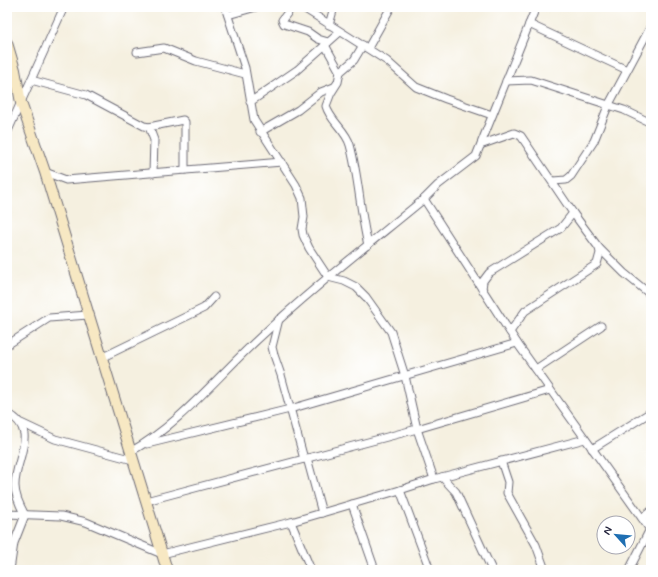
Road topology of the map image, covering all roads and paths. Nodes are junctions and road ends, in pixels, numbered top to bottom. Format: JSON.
{"nodes":[{"id":1,"x":64,"y":7,"type":"edge"},
{"id":2,"x":225,"y":7,"type":"edge"},
{"id":3,"x":256,"y":7,"type":"edge"},
{"id":4,"x":292,"y":7,"type":"edge"},
{"id":5,"x":302,"y":7,"type":"edge"},
{"id":6,"x":334,"y":7,"type":"edge"},
{"id":7,"x":391,"y":7,"type":"edge"},
{"id":8,"x":536,"y":7,"type":"edge"},
{"id":9,"x":228,"y":15,"type":"junction"},
{"id":10,"x":329,"y":24,"type":"junction"},
{"id":11,"x":529,"y":24,"type":"junction"},
{"id":12,"x":651,"y":26,"type":"edge"},
{"id":13,"x":340,"y":32,"type":"junction"},
{"id":14,"x":7,"y":43,"type":"edge"},
{"id":15,"x":327,"y":44,"type":"junction"},
{"id":16,"x":366,"y":47,"type":"junction"},
{"id":17,"x":137,"y":52,"type":"dead end"},
{"id":18,"x":627,"y":70,"type":"junction"},
{"id":19,"x":340,"y":72,"type":"junction"},
{"id":20,"x":245,"y":74,"type":"junction"},
{"id":21,"x":31,"y":80,"type":"junction"},
{"id":22,"x":506,"y":81,"type":"junction"},
{"id":23,"x":334,"y":87,"type":"junction"},
{"id":24,"x":250,"y":102,"type":"junction"},
{"id":25,"x":21,"y":103,"type":"junction"},
{"id":26,"x":608,"y":106,"type":"junction"},
{"id":27,"x":492,"y":115,"type":"junction"},
{"id":28,"x":651,"y":122,"type":"edge"},
{"id":29,"x":149,"y":127,"type":"junction"},
{"id":30,"x":260,"y":132,"type":"junction"},
{"id":31,"x":7,"y":133,"type":"edge"},
{"id":32,"x":482,"y":144,"type":"junction"},
{"id":33,"x":282,"y":162,"type":"junction"},
{"id":34,"x":185,"y":170,"type":"junction"},
{"id":35,"x":45,"y":172,"type":"junction"},
{"id":36,"x":153,"y":173,"type":"junction"},
{"id":37,"x":566,"y":180,"type":"junction"},
{"id":38,"x":553,"y":181,"type":"junction"},
{"id":39,"x":561,"y":193,"type":"junction"},
{"id":40,"x":424,"y":199,"type":"junction"},
{"id":41,"x":573,"y":212,"type":"junction"},
{"id":42,"x":368,"y":245,"type":"junction"},
{"id":43,"x":599,"y":248,"type":"junction"},
{"id":44,"x":328,"y":277,"type":"junction"},
{"id":45,"x":482,"y":289,"type":"junction"},
{"id":46,"x":651,"y":295,"type":"edge"},
{"id":47,"x":214,"y":297,"type":"dead end"},
{"id":48,"x":88,"y":315,"type":"junction"},
{"id":49,"x":279,"y":319,"type":"junction"},
{"id":50,"x":601,"y":326,"type":"dead end"},
{"id":51,"x":510,"y":332,"type":"junction"},
{"id":52,"x":517,"y":343,"type":"junction"},
{"id":53,"x":7,"y":345,"type":"edge"},
{"id":54,"x":101,"y":358,"type":"junction"},
{"id":55,"x":536,"y":369,"type":"junction"},
{"id":56,"x":405,"y":376,"type":"junction"},
{"id":57,"x":550,"y":390,"type":"junction"},
{"id":58,"x":290,"y":410,"type":"junction"},
{"id":59,"x":651,"y":412,"type":"edge"},
{"id":60,"x":7,"y":413,"type":"edge"},
{"id":61,"x":21,"y":423,"type":"junction"},
{"id":62,"x":417,"y":430,"type":"junction"},
{"id":63,"x":585,"y":439,"type":"junction"},
{"id":64,"x":144,"y":444,"type":"junction"},
{"id":65,"x":592,"y":449,"type":"junction"},
{"id":66,"x":132,"y":456,"type":"junction"},
{"id":67,"x":305,"y":459,"type":"junction"},
{"id":68,"x":501,"y":461,"type":"junction"},
{"id":69,"x":442,"y":477,"type":"junction"},
{"id":70,"x":434,"y":479,"type":"junction"},
{"id":71,"x":400,"y":490,"type":"junction"},
{"id":72,"x":146,"y":501,"type":"junction"},
{"id":73,"x":352,"y":504,"type":"junction"},
{"id":74,"x":651,"y":511,"type":"edge"},
{"id":75,"x":322,"y":513,"type":"junction"},
{"id":76,"x":7,"y":514,"type":"edge"},
{"id":77,"x":25,"y":515,"type":"junction"},
{"id":78,"x":642,"y":518,"type":"junction"},
{"id":79,"x":291,"y":522,"type":"junction"},
{"id":80,"x":650,"y":530,"type":"edge"},
{"id":81,"x":162,"y":554,"type":"junction"},
{"id":82,"x":10,"y":570,"type":"edge"},
{"id":83,"x":167,"y":570,"type":"edge"},
{"id":84,"x":311,"y":570,"type":"edge"},
{"id":85,"x":375,"y":570,"type":"edge"},
{"id":86,"x":430,"y":570,"type":"edge"},
{"id":87,"x":492,"y":570,"type":"edge"},
{"id":88,"x":545,"y":570,"type":"edge"},
{"id":89,"x":629,"y":570,"type":"edge"}],
"edges":[{"from":1,"to":21,"type":"street"},
{"from":2,"to":9,"type":"street"},
{"from":3,"to":9,"type":"street"},
{"from":4,"to":15,"type":"street"},
{"from":5,"to":10,"type":"street"},
{"from":6,"to":10,"type":"street"},
{"from":7,"to":16,"type":"street"},
{"from":8,"to":11,"type":"street"},
{"from":9,"to":20,"type":"street"},
{"from":10,"to":13,"type":"street"},
{"from":11,"to":18,"type":"street"},
{"from":11,"to":22,"type":"street"},
{"from":12,"to":18,"type":"street"},
{"from":13,"to":15,"type":"street"},
{"from":13,"to":16,"type":"street"},
{"from":14,"to":25,"type":"street"},
{"from":15,"to":19,"type":"street"},
{"from":15,"to":24,"type":"street"},
{"from":16,"to":19,"type":"street"},
{"from":16,"to":27,"type":"street"},
{"from":17,"to":20,"type":"street"},
{"from":18,"to":26,"type":"street"},
{"from":19,"to":23,"type":"street"},
{"from":20,"to":24,"type":"street"},
{"from":21,"to":25,"type":"street"},
{"from":21,"to":29,"type":"street"},
{"from":22,"to":26,"type":"street"},
{"from":22,"to":27,"type":"street"},
{"from":23,"to":30,"type":"street"},
{"from":23,"to":42,"type":"street"},
{"from":24,"to":30,"type":"street"},
{"from":25,"to":31,"type":"street"},
{"from":25,"to":35,"type":"street"},
{"from":26,"to":28,"type":"street"},
{"from":26,"to":37,"type":"street"},
{"from":27,"to":32,"type":"street"},
{"from":29,"to":34,"type":"street"},
{"from":29,"to":36,"type":"street"},
{"from":30,"to":33,"type":"street"},
{"from":32,"to":38,"type":"street"},
{"from":32,"to":40,"type":"street"},
{"from":33,"to":34,"type":"street"},
{"from":33,"to":44,"type":"street"},
{"from":34,"to":36,"type":"street"},
{"from":35,"to":36,"type":"street"},
{"from":35,"to":48,"type":"street"},
{"from":37,"to":38,"type":"street"},
{"from":37,"to":39,"type":"street"},
{"from":38,"to":39,"type":"street"},
{"from":39,"to":41,"type":"street"},
{"from":40,"to":42,"type":"street"},
{"from":40,"to":45,"type":"street"},
{"from":41,"to":43,"type":"street"},
{"from":41,"to":45,"type":"street"},
{"from":42,"to":44,"type":"street"},
{"from":43,"to":46,"type":"street"},
{"from":43,"to":51,"type":"street"},
{"from":44,"to":49,"type":"street"},
{"from":44,"to":56,"type":"street"},
{"from":45,"to":51,"type":"street"},
{"from":47,"to":54,"type":"street"},
{"from":48,"to":53,"type":"street"},
{"from":48,"to":54,"type":"street"},
{"from":49,"to":58,"type":"street"},
{"from":49,"to":64,"type":"street"},
{"from":50,"to":55,"type":"street"},
{"from":51,"to":52,"type":"street"},
{"from":52,"to":55,"type":"street"},
{"from":52,"to":56,"type":"street"},
{"from":54,"to":66,"type":"street"},
{"from":55,"to":57,"type":"street"},
{"from":56,"to":58,"type":"street"},
{"from":56,"to":62,"type":"street"},
{"from":57,"to":62,"type":"street"},
{"from":57,"to":63,"type":"street"},
{"from":58,"to":64,"type":"street"},
{"from":58,"to":67,"type":"street"},
{"from":59,"to":65,"type":"street"},
{"from":60,"to":61,"type":"street"},
{"from":61,"to":66,"type":"street"},
{"from":61,"to":77,"type":"street"},
{"from":62,"to":67,"type":"street"},
{"from":62,"to":70,"type":"street"},
{"from":63,"to":65,"type":"street"},
{"from":63,"to":68,"type":"street"},
{"from":64,"to":66,"type":"street"},
{"from":65,"to":78,"type":"street"},
{"from":66,"to":72,"type":"street"},
{"from":67,"to":72,"type":"street"},
{"from":67,"to":75,"type":"street"},
{"from":68,"to":69,"type":"street"},
{"from":68,"to":88,"type":"street"},
{"from":69,"to":70,"type":"street"},
{"from":69,"to":87,"type":"street"},
{"from":70,"to":71,"type":"street"},
{"from":71,"to":73,"type":"street"},
{"from":71,"to":86,"type":"street"},
{"from":72,"to":81,"type":"street"},
{"from":73,"to":75,"type":"street"},
{"from":73,"to":85,"type":"street"},
{"from":74,"to":78,"type":"street"},
{"from":75,"to":79,"type":"street"},
{"from":76,"to":77,"type":"street"},
{"from":77,"to":81,"type":"street"},
{"from":77,"to":82,"type":"street"},
{"from":78,"to":80,"type":"street"},
{"from":79,"to":81,"type":"street"},
{"from":79,"to":84,"type":"street"},
{"from":80,"to":89,"type":"street"},
{"from":81,"to":83,"type":"street"}]}
